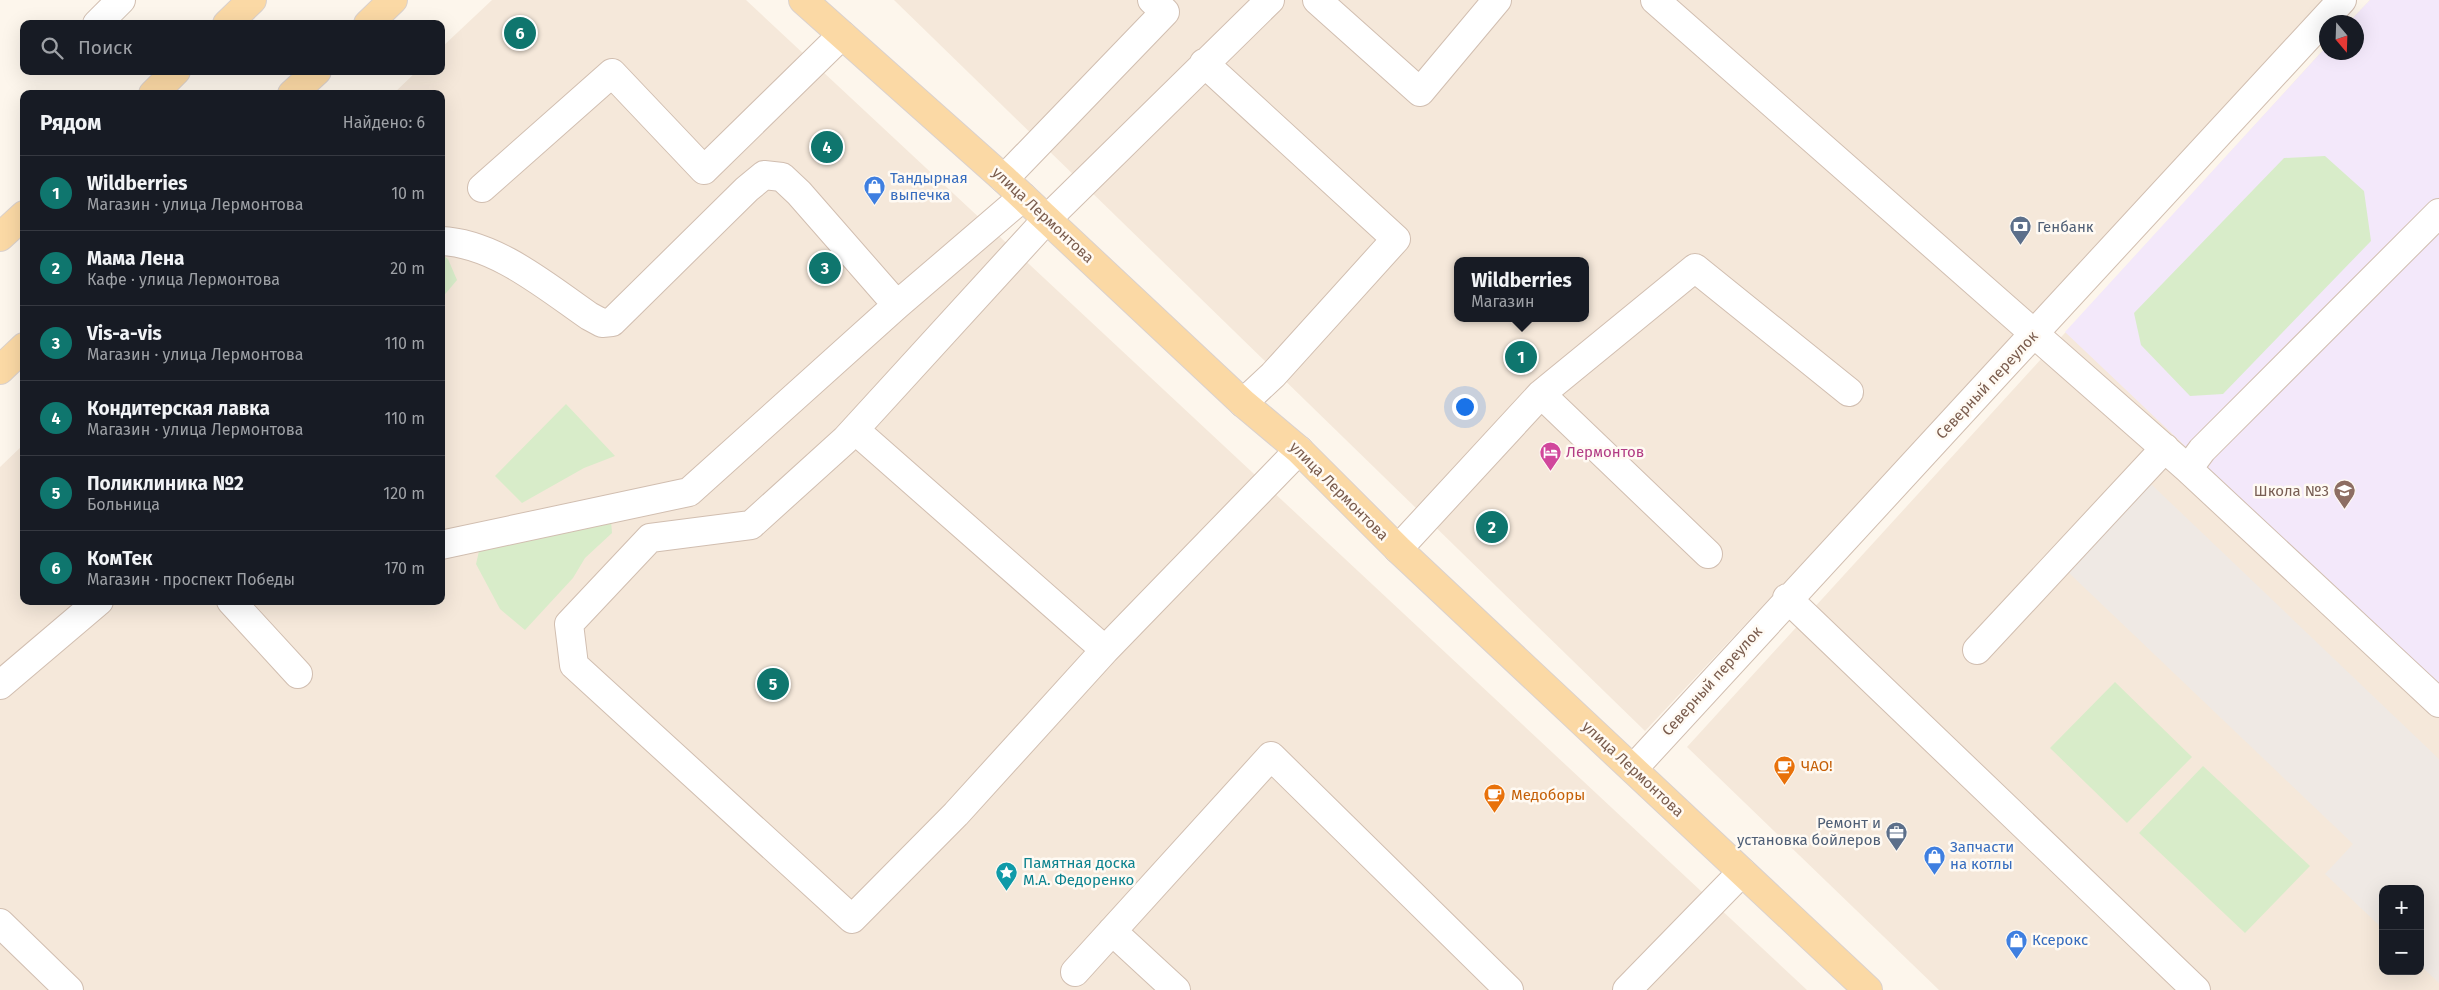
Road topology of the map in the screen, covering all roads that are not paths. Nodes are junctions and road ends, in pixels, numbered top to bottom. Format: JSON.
{"nodes":[{"id":1,"x":122,"y":0,"type":"edge"},
{"id":2,"x":252,"y":0,"type":"edge"},
{"id":3,"x":393,"y":0,"type":"edge"},
{"id":4,"x":804,"y":0,"type":"edge"},
{"id":5,"x":1152,"y":0,"type":"edge"},
{"id":6,"x":1270,"y":0,"type":"edge"},
{"id":7,"x":1317,"y":0,"type":"edge"},
{"id":8,"x":1497,"y":0,"type":"edge"},
{"id":9,"x":1655,"y":0,"type":"edge"},
{"id":10,"x":2342,"y":0,"type":"edge"},
{"id":11,"x":101,"y":20,"type":"edge"},
{"id":12,"x":231,"y":20,"type":"edge"},
{"id":13,"x":372,"y":20,"type":"edge"},
{"id":14,"x":842,"y":34,"type":"junction"},
{"id":15,"x":1204,"y":63,"type":"junction"},
{"id":16,"x":172,"y":75,"type":"edge"},
{"id":17,"x":312,"y":75,"type":"edge"},
{"id":18,"x":156,"y":90,"type":"edge"},
{"id":19,"x":296,"y":90,"type":"edge"},
{"id":20,"x":482,"y":188,"type":"dead end"},
{"id":21,"x":1014,"y":188,"type":"junction"},
{"id":22,"x":2439,"y":213,"type":"edge"},
{"id":23,"x":20,"y":219,"type":"edge"},
{"id":24,"x":1047,"y":219,"type":"junction"},
{"id":25,"x":0,"y":237,"type":"edge"},
{"id":26,"x":445,"y":241,"type":"edge"},
{"id":27,"x":897,"y":305,"type":"junction"},
{"id":28,"x":2035,"y":335,"type":"junction"},
{"id":29,"x":20,"y":351,"type":"edge"},
{"id":30,"x":0,"y":370,"type":"edge"},
{"id":31,"x":1849,"y":392,"type":"dead end"},
{"id":32,"x":1541,"y":394,"type":"junction"},
{"id":33,"x":1243,"y":403,"type":"junction"},
{"id":34,"x":854,"y":430,"type":"junction"},
{"id":35,"x":2165,"y":448,"type":"junction"},
{"id":36,"x":1299,"y":450,"type":"junction"},
{"id":37,"x":2188,"y":469,"type":"junction"},
{"id":38,"x":445,"y":544,"type":"edge"},
{"id":39,"x":1398,"y":549,"type":"junction"},
{"id":40,"x":1708,"y":554,"type":"dead end"},
{"id":41,"x":1788,"y":598,"type":"junction"},
{"id":42,"x":94,"y":605,"type":"edge"},
{"id":43,"x":235,"y":605,"type":"edge"},
{"id":44,"x":1105,"y":650,"type":"junction"},
{"id":45,"x":1977,"y":650,"type":"dead end"},
{"id":46,"x":298,"y":674,"type":"dead end"},
{"id":47,"x":0,"y":686,"type":"edge"},
{"id":48,"x":2439,"y":703,"type":"edge"},
{"id":49,"x":1633,"y":769,"type":"junction"},
{"id":50,"x":1742,"y":872,"type":"junction"},
{"id":51,"x":0,"y":923,"type":"edge"},
{"id":52,"x":1112,"y":931,"type":"junction"},
{"id":53,"x":1075,"y":972,"type":"dead end"},
{"id":54,"x":69,"y":990,"type":"edge"},
{"id":55,"x":1176,"y":990,"type":"edge"},
{"id":56,"x":1509,"y":990,"type":"edge"},
{"id":57,"x":1628,"y":990,"type":"edge"},
{"id":58,"x":1868,"y":990,"type":"edge"},
{"id":59,"x":2196,"y":990,"type":"edge"}],
"edges":[{"from":1,"to":11,"type":"street"},
{"from":2,"to":12,"type":"main road"},
{"from":3,"to":13,"type":"main road"},
{"from":4,"to":14,"type":"main road","name":"улица Лермонтова"},
{"from":5,"to":21,"type":"street"},
{"from":6,"to":15,"type":"street"},
{"from":7,"to":8,"type":"street"},
{"from":9,"to":28,"type":"street"},
{"from":10,"to":28,"type":"street","name":"Северный переулок"},
{"from":14,"to":20,"type":"street"},
{"from":14,"to":21,"type":"main road","name":"улица Лермонтова"},
{"from":15,"to":24,"type":"street"},
{"from":15,"to":33,"type":"street"},
{"from":16,"to":18,"type":"main road"},
{"from":17,"to":19,"type":"main road"},
{"from":21,"to":24,"type":"main road","name":"улица Лермонтова"},
{"from":21,"to":27,"type":"street"},
{"from":22,"to":37,"type":"street"},
{"from":23,"to":25,"type":"main road"},
{"from":24,"to":33,"type":"main road","name":"улица Лермонтова"},
{"from":24,"to":34,"type":"street"},
{"from":26,"to":27,"type":"street"},
{"from":27,"to":38,"type":"street"},
{"from":28,"to":35,"type":"street"},
{"from":28,"to":41,"type":"street","name":"Северный переулок"},
{"from":29,"to":30,"type":"main road"},
{"from":31,"to":32,"type":"street"},
{"from":32,"to":39,"type":"street"},
{"from":32,"to":40,"type":"street"},
{"from":33,"to":36,"type":"main road","name":"улица Лермонтова"},
{"from":34,"to":44,"type":"street"},
{"from":34,"to":44,"type":"street"},
{"from":35,"to":37,"type":"street"},
{"from":35,"to":45,"type":"street"},
{"from":36,"to":39,"type":"main road","name":"улица Лермонтова"},
{"from":36,"to":44,"type":"street"},
{"from":37,"to":48,"type":"street"},
{"from":39,"to":49,"type":"main road","name":"улица Лермонтова"},
{"from":41,"to":49,"type":"street","name":"Северный переулок"},
{"from":41,"to":59,"type":"street"},
{"from":42,"to":47,"type":"street"},
{"from":43,"to":46,"type":"street"},
{"from":49,"to":50,"type":"main road","name":"улица Лермонтова"},
{"from":50,"to":57,"type":"street"},
{"from":50,"to":58,"type":"main road","name":"улица Лермонтова"},
{"from":51,"to":54,"type":"street"},
{"from":52,"to":53,"type":"street"},
{"from":52,"to":55,"type":"street"},
{"from":52,"to":56,"type":"street"}]}
